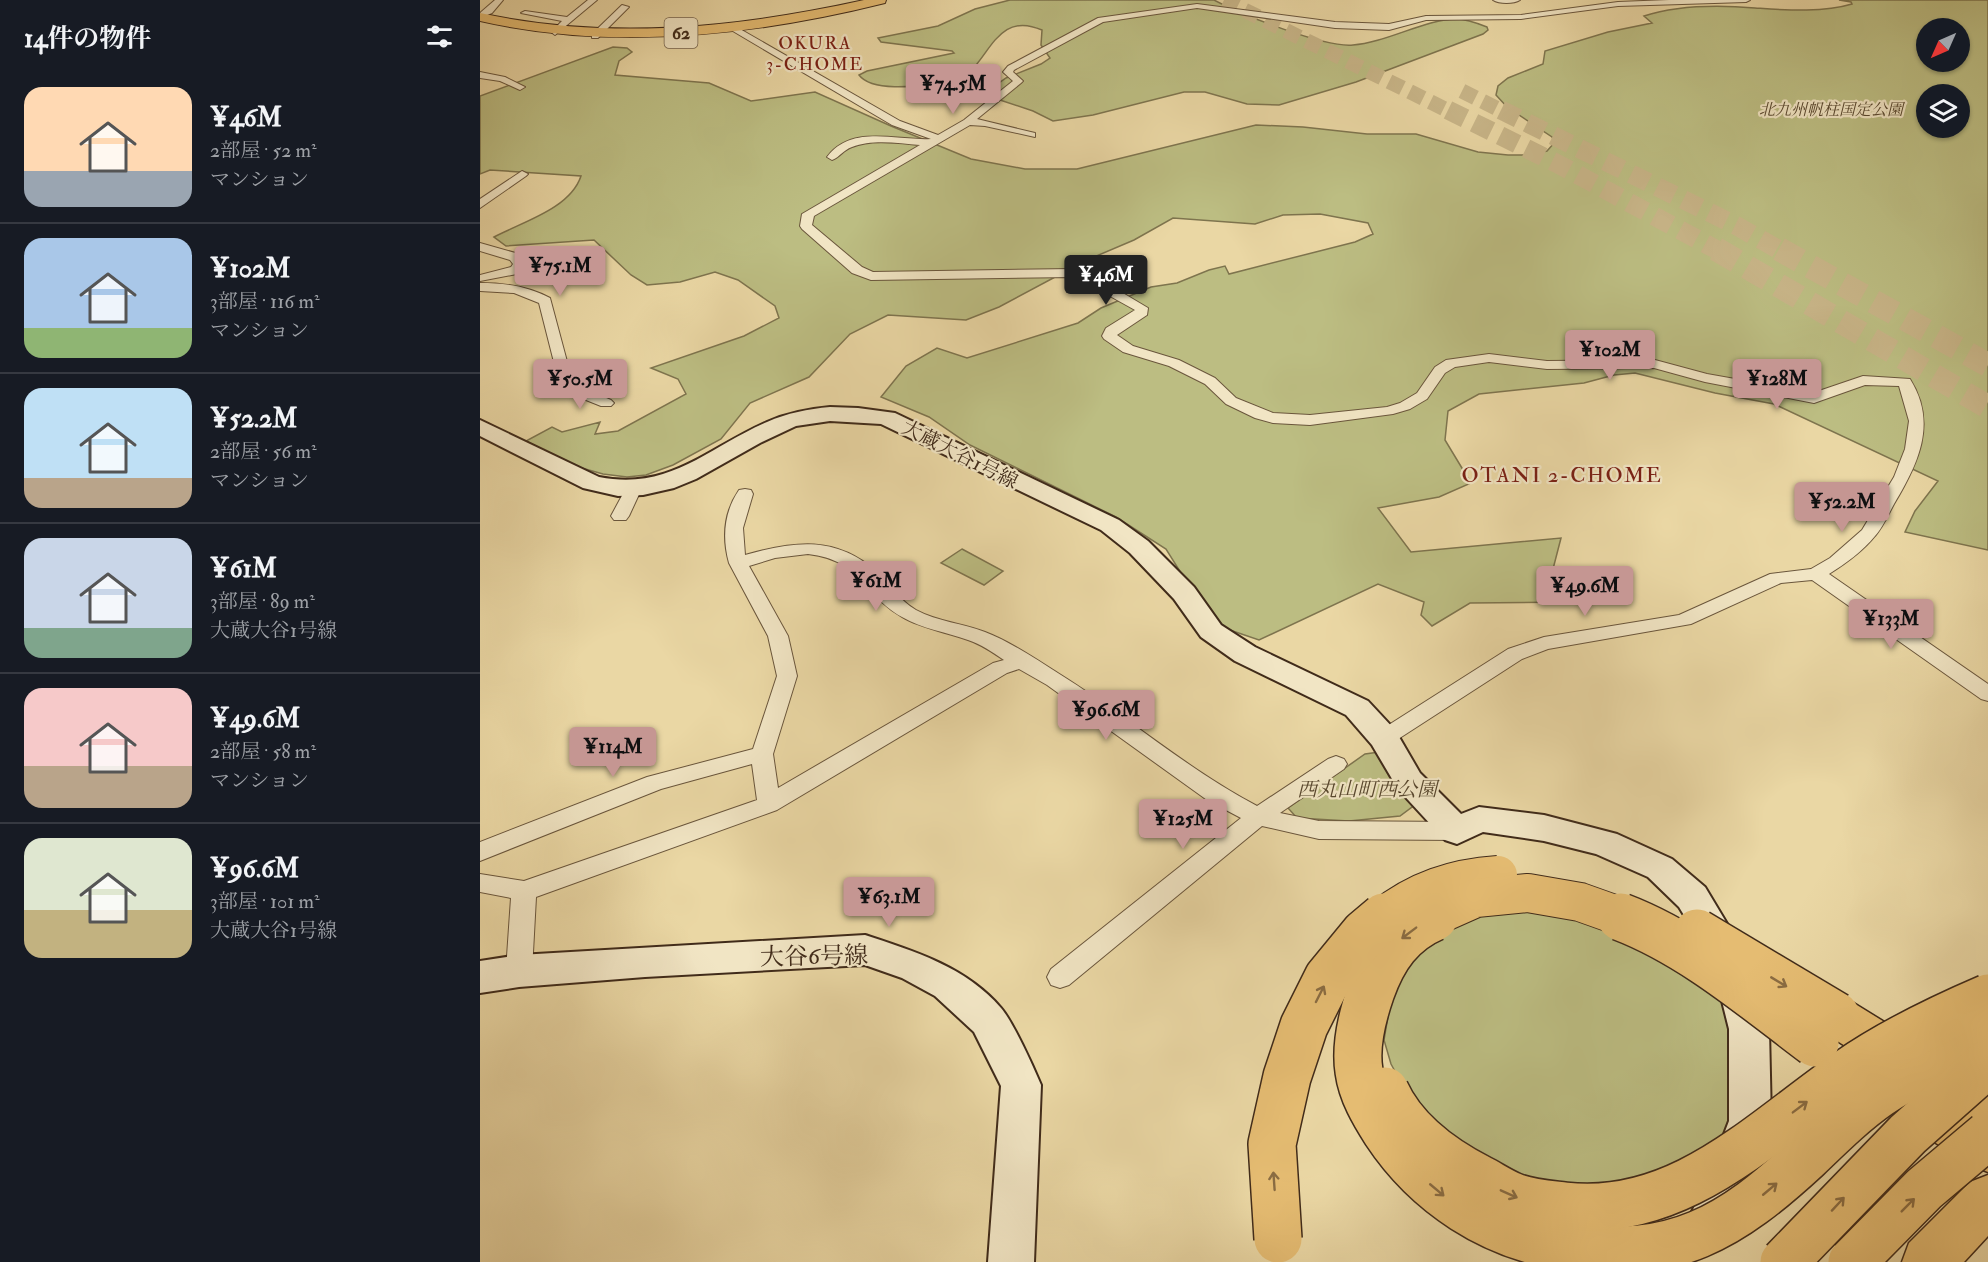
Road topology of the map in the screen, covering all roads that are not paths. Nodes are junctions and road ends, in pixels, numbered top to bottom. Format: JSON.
{"nodes":[{"id":1,"x":499,"y":0,"type":"edge"},
{"id":2,"x":593,"y":0,"type":"edge"},
{"id":3,"x":880,"y":0,"type":"edge"},
{"id":4,"x":1497,"y":0,"type":"edge"},
{"id":5,"x":1516,"y":0,"type":"edge"},
{"id":6,"x":1746,"y":0,"type":"edge"},
{"id":7,"x":625,"y":7,"type":"dead end"},
{"id":8,"x":480,"y":16,"type":"edge"},
{"id":9,"x":569,"y":20,"type":"junction"},
{"id":10,"x":498,"y":21,"type":"junction"},
{"id":11,"x":730,"y":27,"type":"junction"},
{"id":12,"x":555,"y":32,"type":"junction"},
{"id":13,"x":595,"y":36,"type":"junction"},
{"id":14,"x":480,"y":75,"type":"edge"},
{"id":15,"x":520,"y":87,"type":"dead end"},
{"id":16,"x":968,"y":122,"type":"junction"},
{"id":17,"x":1031,"y":135,"type":"dead end"},
{"id":18,"x":936,"y":141,"type":"junction"},
{"id":19,"x":832,"y":157,"type":"dead end"},
{"id":20,"x":522,"y":174,"type":"dead end"},
{"id":21,"x":480,"y":204,"type":"edge"},
{"id":22,"x":480,"y":248,"type":"edge"},
{"id":23,"x":480,"y":279,"type":"edge"},
{"id":24,"x":480,"y":286,"type":"edge"},
{"id":25,"x":606,"y":403,"type":"dead end"},
{"id":26,"x":480,"y":427,"type":"edge"},
{"id":27,"x":633,"y":490,"type":"junction"},
{"id":28,"x":745,"y":494,"type":"dead end"},
{"id":29,"x":620,"y":516,"type":"dead end"},
{"id":30,"x":738,"y":563,"type":"junction"},
{"id":31,"x":1815,"y":574,"type":"junction"},
{"id":32,"x":1021,"y":662,"type":"junction"},
{"id":33,"x":1988,"y":694,"type":"edge"},
{"id":34,"x":1384,"y":738,"type":"junction"},
{"id":35,"x":762,"y":754,"type":"junction"},
{"id":36,"x":1336,"y":764,"type":"dead end"},
{"id":37,"x":769,"y":804,"type":"junction"},
{"id":38,"x":1258,"y":817,"type":"junction"},
{"id":39,"x":1456,"y":831,"type":"junction"},
{"id":40,"x":480,"y":852,"type":"edge"},
{"id":41,"x":480,"y":883,"type":"edge"},
{"id":42,"x":524,"y":891,"type":"junction"},
{"id":43,"x":519,"y":971,"type":"junction"},
{"id":44,"x":480,"y":977,"type":"edge"},
{"id":45,"x":1060,"y":977,"type":"dead end"},
{"id":46,"x":1988,"y":998,"type":"edge"},
{"id":47,"x":1365,"y":1011,"type":"junction"},
{"id":48,"x":1825,"y":1030,"type":"junction"},
{"id":49,"x":1988,"y":1045,"type":"edge"},
{"id":50,"x":1988,"y":1063,"type":"edge"},
{"id":51,"x":1988,"y":1112,"type":"edge"},
{"id":52,"x":1988,"y":1135,"type":"edge"},
{"id":53,"x":1988,"y":1149,"type":"edge"},
{"id":54,"x":1988,"y":1199,"type":"edge"},
{"id":55,"x":1283,"y":1254,"type":"edge"},
{"id":56,"x":1011,"y":1262,"type":"edge"},
{"id":57,"x":1688,"y":1262,"type":"edge"},
{"id":58,"x":1784,"y":1262,"type":"edge"},
{"id":59,"x":1852,"y":1262,"type":"edge"},
{"id":60,"x":1928,"y":1262,"type":"edge"}],
"edges":[{"from":1,"to":8,"type":"street"},
{"from":2,"to":9,"type":"street"},
{"from":3,"to":11,"type":"main road","number":"62"},
{"from":4,"to":5,"type":"street"},
{"from":6,"to":16,"type":"street"},
{"from":7,"to":13,"type":"street"},
{"from":8,"to":10,"type":"main road","number":"62"},
{"from":9,"to":10,"type":"street"},
{"from":9,"to":12,"type":"street"},
{"from":10,"to":12,"type":"main road","number":"62"},
{"from":11,"to":13,"type":"main road","number":"62"},
{"from":11,"to":18,"type":"street"},
{"from":12,"to":13,"type":"main road","number":"62"},
{"from":14,"to":15,"type":"street"},
{"from":16,"to":17,"type":"street"},
{"from":16,"to":18,"type":"street"},
{"from":18,"to":19,"type":"street"},
{"from":18,"to":31,"type":"street"},
{"from":20,"to":21,"type":"street"},
{"from":22,"to":23,"type":"street"},
{"from":24,"to":25,"type":"street"},
{"from":26,"to":27,"type":"street","name":"大蔵大谷1号線"},
{"from":27,"to":29,"type":"street"},
{"from":27,"to":34,"type":"street","name":"大蔵大谷1号線"},
{"from":28,"to":30,"type":"street"},
{"from":30,"to":32,"type":"street"},
{"from":30,"to":35,"type":"street"},
{"from":31,"to":33,"type":"street"},
{"from":31,"to":34,"type":"street"},
{"from":32,"to":37,"type":"street"},
{"from":32,"to":38,"type":"street"},
{"from":34,"to":39,"type":"street","name":"大蔵大谷1号線"},
{"from":35,"to":37,"type":"street"},
{"from":35,"to":40,"type":"street"},
{"from":36,"to":38,"type":"street"},
{"from":37,"to":42,"type":"street"},
{"from":38,"to":39,"type":"street"},
{"from":38,"to":45,"type":"street"},
{"from":39,"to":57,"type":"street"},
{"from":41,"to":42,"type":"street"},
{"from":42,"to":43,"type":"street"},
{"from":43,"to":44,"type":"street","name":"大谷6号線"},
{"from":43,"to":56,"type":"street","name":"大谷6号線"},
{"from":47,"to":46,"type":"highway","one_way":true,"bridge":true},
{"from":48,"to":47,"type":"highway","one_way":true,"bridge":true},
{"from":47,"to":49,"type":"highway","one_way":true,"bridge":true},
{"from":48,"to":51,"type":"highway"},
{"from":48,"to":53,"type":"highway"},
{"from":55,"to":48,"type":"highway","one_way":true,"bridge":true},
{"from":58,"to":50,"type":"highway","one_way":true,"bridge":true},
{"from":59,"to":52,"type":"highway","one_way":true,"bridge":true},
{"from":54,"to":60,"type":"highway"}]}
